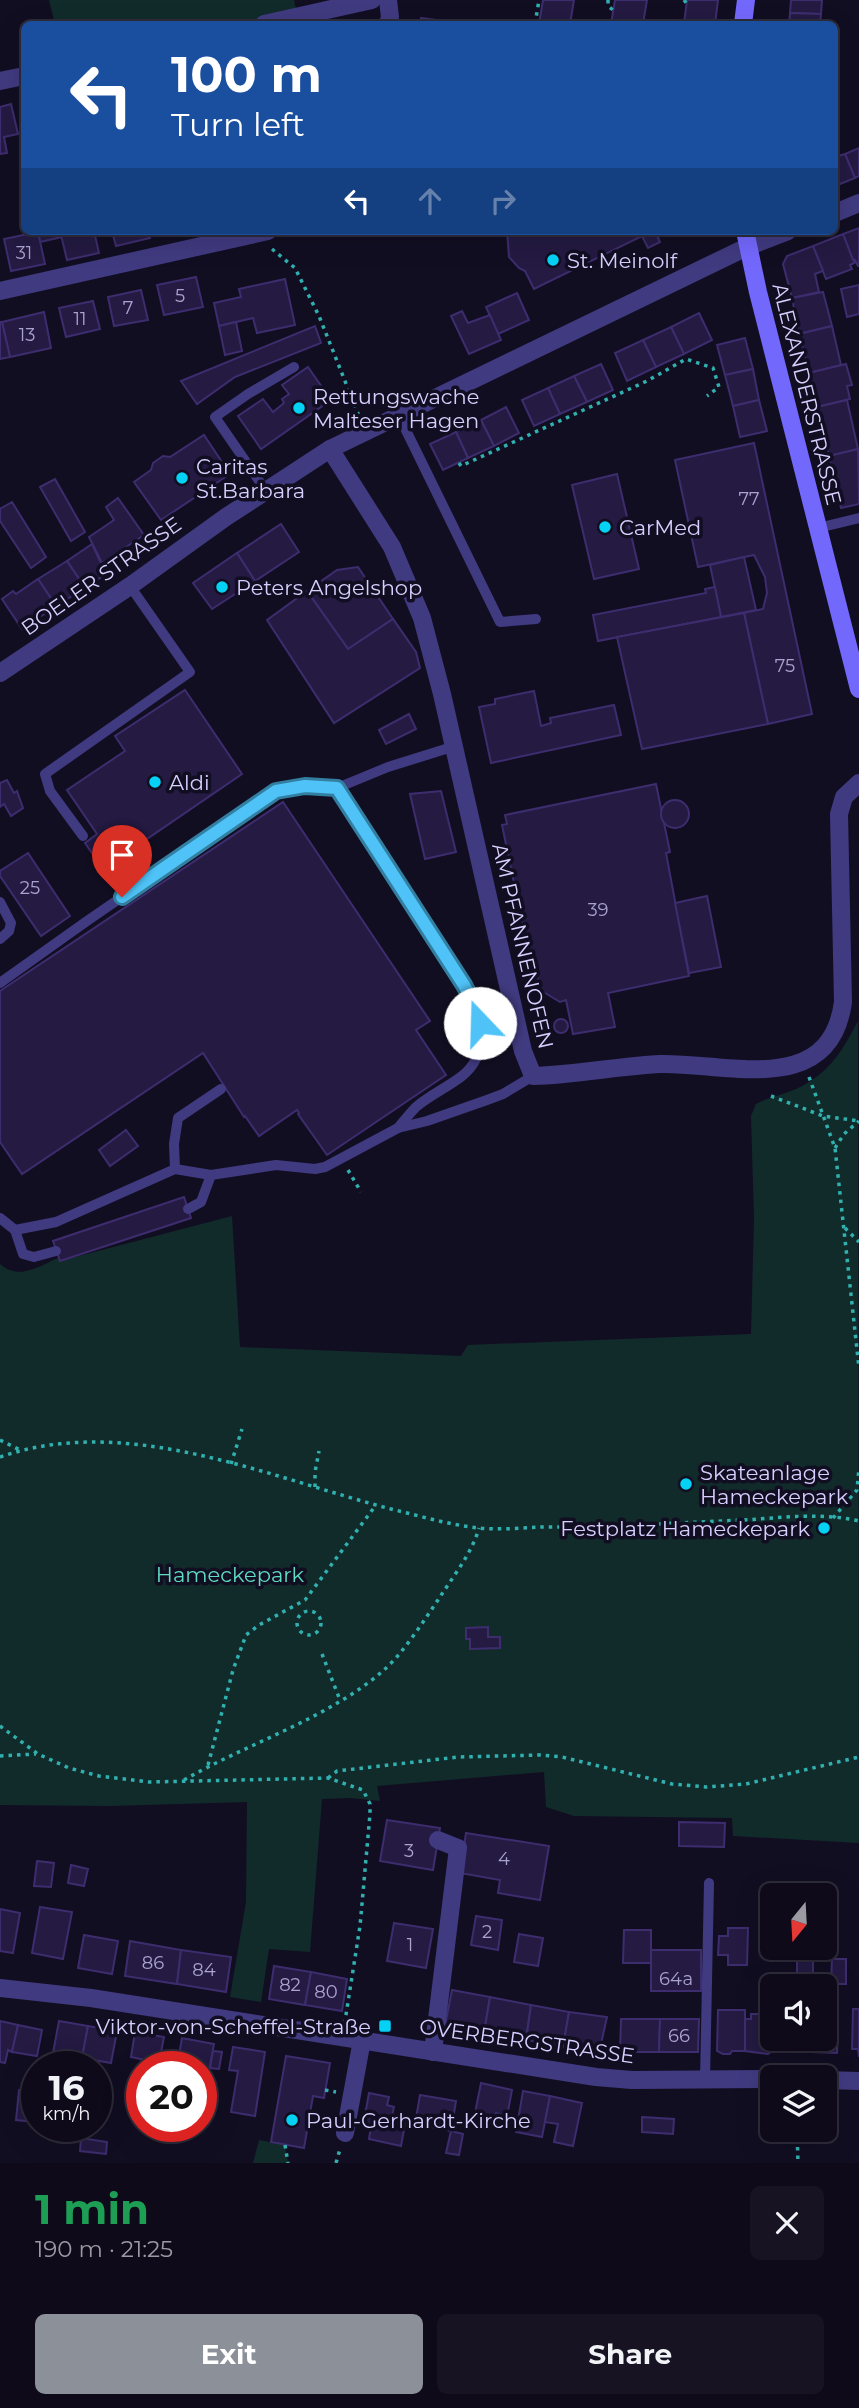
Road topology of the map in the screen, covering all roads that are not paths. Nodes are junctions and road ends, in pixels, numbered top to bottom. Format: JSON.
{"nodes":[{"id":1,"x":372,"y":0,"type":"edge"},
{"id":2,"x":388,"y":0,"type":"edge"},
{"id":3,"x":746,"y":0,"type":"edge"},
{"id":4,"x":278,"y":21,"type":"edge"},
{"id":5,"x":389,"y":21,"type":"edge"},
{"id":6,"x":743,"y":21,"type":"edge"},
{"id":7,"x":21,"y":77,"type":"edge"},
{"id":8,"x":0,"y":81,"type":"edge"},
{"id":9,"x":859,"y":204,"type":"edge"},
{"id":10,"x":838,"y":212,"type":"edge"},
{"id":11,"x":252,"y":235,"type":"edge"},
{"id":12,"x":767,"y":235,"type":"edge"},
{"id":13,"x":746,"y":239,"type":"edge"},
{"id":14,"x":0,"y":291,"type":"edge"},
{"id":15,"x":294,"y":367,"type":"dead end"},
{"id":16,"x":399,"y":416,"type":"junction"},
{"id":17,"x":330,"y":449,"type":"junction"},
{"id":18,"x":267,"y":491,"type":"junction"},
{"id":19,"x":859,"y":518,"type":"edge"},
{"id":20,"x":818,"y":528,"type":"junction"},
{"id":21,"x":130,"y":586,"type":"junction"},
{"id":22,"x":536,"y":619,"type":"dead end"},
{"id":23,"x":0,"y":673,"type":"edge"},
{"id":24,"x":859,"y":689,"type":"edge"},
{"id":25,"x":452,"y":747,"type":"junction"},
{"id":26,"x":859,"y":783,"type":"edge"},
{"id":27,"x":337,"y":788,"type":"junction"},
{"id":28,"x":83,"y":836,"type":"dead end"},
{"id":29,"x":0,"y":902,"type":"edge"},
{"id":30,"x":0,"y":939,"type":"edge"},
{"id":31,"x":0,"y":983,"type":"edge"},
{"id":32,"x":533,"y":1076,"type":"junction"},
{"id":33,"x":221,"y":1089,"type":"dead end"},
{"id":34,"x":398,"y":1128,"type":"junction"},
{"id":35,"x":175,"y":1169,"type":"junction"},
{"id":36,"x":211,"y":1175,"type":"junction"},
{"id":37,"x":188,"y":1209,"type":"dead end"},
{"id":38,"x":0,"y":1218,"type":"edge"},
{"id":39,"x":15,"y":1230,"type":"junction"},
{"id":40,"x":56,"y":1251,"type":"dead end"},
{"id":41,"x":438,"y":1840,"type":"dead end"},
{"id":42,"x":709,"y":1883,"type":"dead end"},
{"id":43,"x":0,"y":1988,"type":"edge"},
{"id":44,"x":362,"y":2040,"type":"junction"},
{"id":45,"x":433,"y":2052,"type":"junction"},
{"id":46,"x":705,"y":2080,"type":"junction"},
{"id":47,"x":760,"y":2080,"type":"edge"},
{"id":48,"x":837,"y":2080,"type":"edge"},
{"id":49,"x":859,"y":2081,"type":"edge"},
{"id":50,"x":345,"y":2133,"type":"dead end"}],
"edges":[{"from":1,"to":4,"type":"street"},
{"from":2,"to":5,"type":"street"},
{"from":3,"to":6,"type":"main road"},
{"from":7,"to":8,"type":"street"},
{"from":9,"to":10,"type":"street"},
{"from":11,"to":14,"type":"street"},
{"from":12,"to":13,"type":"street","name":"BOELER STRASSE"},
{"from":13,"to":16,"type":"street","name":"BOELER STRASSE"},
{"from":13,"to":20,"type":"main road","name":"ALEXANDERSTRASSE"},
{"from":15,"to":18,"type":"lane"},
{"from":16,"to":17,"type":"street","name":"BOELER STRASSE"},
{"from":16,"to":22,"type":"lane"},
{"from":17,"to":18,"type":"street","name":"BOELER STRASSE"},
{"from":17,"to":25,"type":"street","name":"AM PFANNENOFEN"},
{"from":18,"to":21,"type":"street","name":"BOELER STRASSE"},
{"from":19,"to":20,"type":"lane"},
{"from":20,"to":24,"type":"main road","name":"ALEXANDERSTRASSE"},
{"from":21,"to":23,"type":"street","name":"BOELER STRASSE"},
{"from":21,"to":28,"type":"lane"},
{"from":25,"to":27,"type":"lane"},
{"from":25,"to":32,"type":"street","name":"AM PFANNENOFEN"},
{"from":26,"to":32,"type":"street","name":"AM PFANNENOFEN"},
{"from":27,"to":31,"type":"lane"},
{"from":27,"to":34,"type":"lane"},
{"from":29,"to":30,"type":"lane"},
{"from":32,"to":34,"type":"lane"},
{"from":33,"to":35,"type":"lane"},
{"from":34,"to":36,"type":"lane"},
{"from":35,"to":36,"type":"lane"},
{"from":35,"to":39,"type":"lane"},
{"from":36,"to":37,"type":"lane"},
{"from":38,"to":39,"type":"lane"},
{"from":39,"to":40,"type":"lane"},
{"from":41,"to":45,"type":"street"},
{"from":42,"to":46,"type":"lane"},
{"from":43,"to":44,"type":"street","name":"OVERBERGSTRASSE"},
{"from":44,"to":45,"type":"street","name":"OVERBERGSTRASSE"},
{"from":44,"to":50,"type":"street"},
{"from":45,"to":46,"type":"street","name":"OVERBERGSTRASSE"},
{"from":46,"to":47,"type":"street","name":"OVERBERGSTRASSE"},
{"from":48,"to":49,"type":"street"}]}
